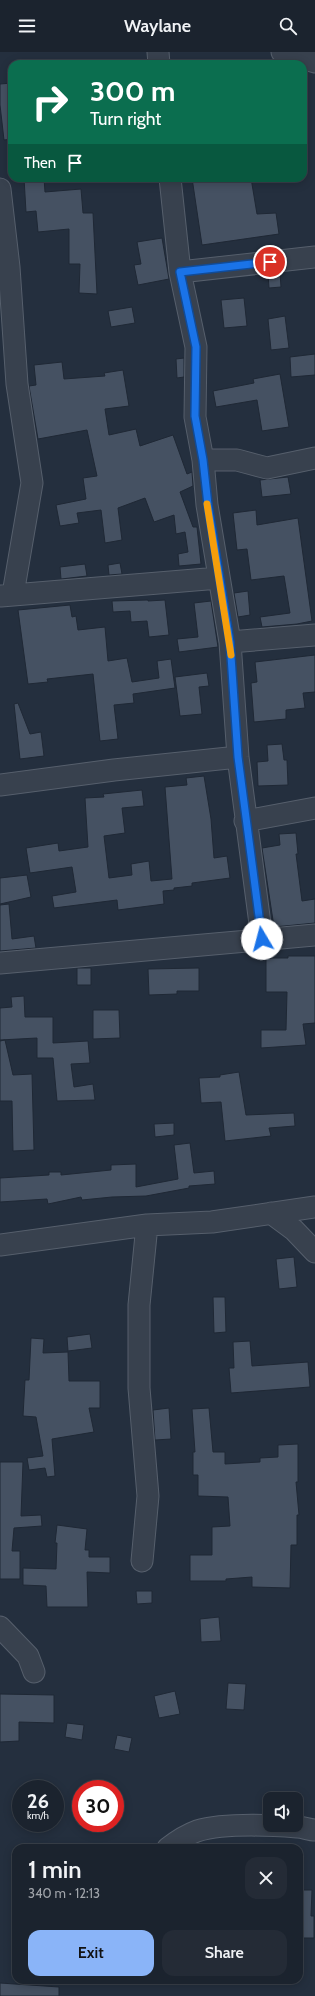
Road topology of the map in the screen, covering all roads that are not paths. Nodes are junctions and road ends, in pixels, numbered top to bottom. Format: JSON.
{"nodes":[{"id":1,"x":282,"y":52,"type":"edge"},
{"id":2,"x":315,"y":62,"type":"edge"},
{"id":3,"x":170,"y":182,"type":"edge"},
{"id":4,"x":0,"y":189,"type":"edge"},
{"id":5,"x":315,"y":257,"type":"edge"},
{"id":6,"x":180,"y":272,"type":"junction"},
{"id":7,"x":315,"y":458,"type":"edge"},
{"id":8,"x":203,"y":460,"type":"junction"},
{"id":9,"x":218,"y":578,"type":"junction"},
{"id":10,"x":6,"y":595,"type":"edge"},
{"id":11,"x":315,"y":635,"type":"edge"},
{"id":12,"x":230,"y":642,"type":"junction"},
{"id":13,"x":238,"y":757,"type":"junction"},
{"id":14,"x":0,"y":784,"type":"edge"},
{"id":15,"x":315,"y":808,"type":"edge"},
{"id":16,"x":245,"y":821,"type":"junction"},
{"id":17,"x":315,"y":935,"type":"edge"},
{"id":18,"x":262,"y":939,"type":"junction"},
{"id":19,"x":0,"y":963,"type":"edge"},
{"id":20,"x":315,"y":1207,"type":"edge"},
{"id":21,"x":271,"y":1213,"type":"junction"},
{"id":22,"x":147,"y":1226,"type":"junction"},
{"id":23,"x":315,"y":1226,"type":"edge"},
{"id":24,"x":294,"y":1230,"type":"junction"},
{"id":25,"x":0,"y":1245,"type":"edge"},
{"id":26,"x":315,"y":1252,"type":"edge"},
{"id":27,"x":142,"y":1561,"type":"dead end"},
{"id":28,"x":0,"y":1627,"type":"edge"},
{"id":29,"x":34,"y":1672,"type":"dead end"},
{"id":30,"x":315,"y":1830,"type":"edge"},
{"id":31,"x":174,"y":1844,"type":"edge"}],
"edges":[{"from":1,"to":2,"type":"street"},
{"from":3,"to":6,"type":"street"},
{"from":4,"to":10,"type":"street"},
{"from":5,"to":6,"type":"street"},
{"from":6,"to":8,"type":"street"},
{"from":7,"to":8,"type":"street"},
{"from":8,"to":9,"type":"street"},
{"from":9,"to":10,"type":"street"},
{"from":9,"to":12,"type":"street"},
{"from":11,"to":12,"type":"street"},
{"from":12,"to":13,"type":"street"},
{"from":13,"to":14,"type":"street"},
{"from":13,"to":16,"type":"street"},
{"from":15,"to":16,"type":"street"},
{"from":16,"to":18,"type":"street"},
{"from":17,"to":18,"type":"street"},
{"from":18,"to":19,"type":"street"},
{"from":20,"to":21,"type":"street"},
{"from":21,"to":22,"type":"street"},
{"from":21,"to":24,"type":"street"},
{"from":22,"to":25,"type":"street"},
{"from":22,"to":27,"type":"street"},
{"from":23,"to":24,"type":"street"},
{"from":24,"to":26,"type":"street"},
{"from":28,"to":29,"type":"street"},
{"from":30,"to":31,"type":"street"}]}
